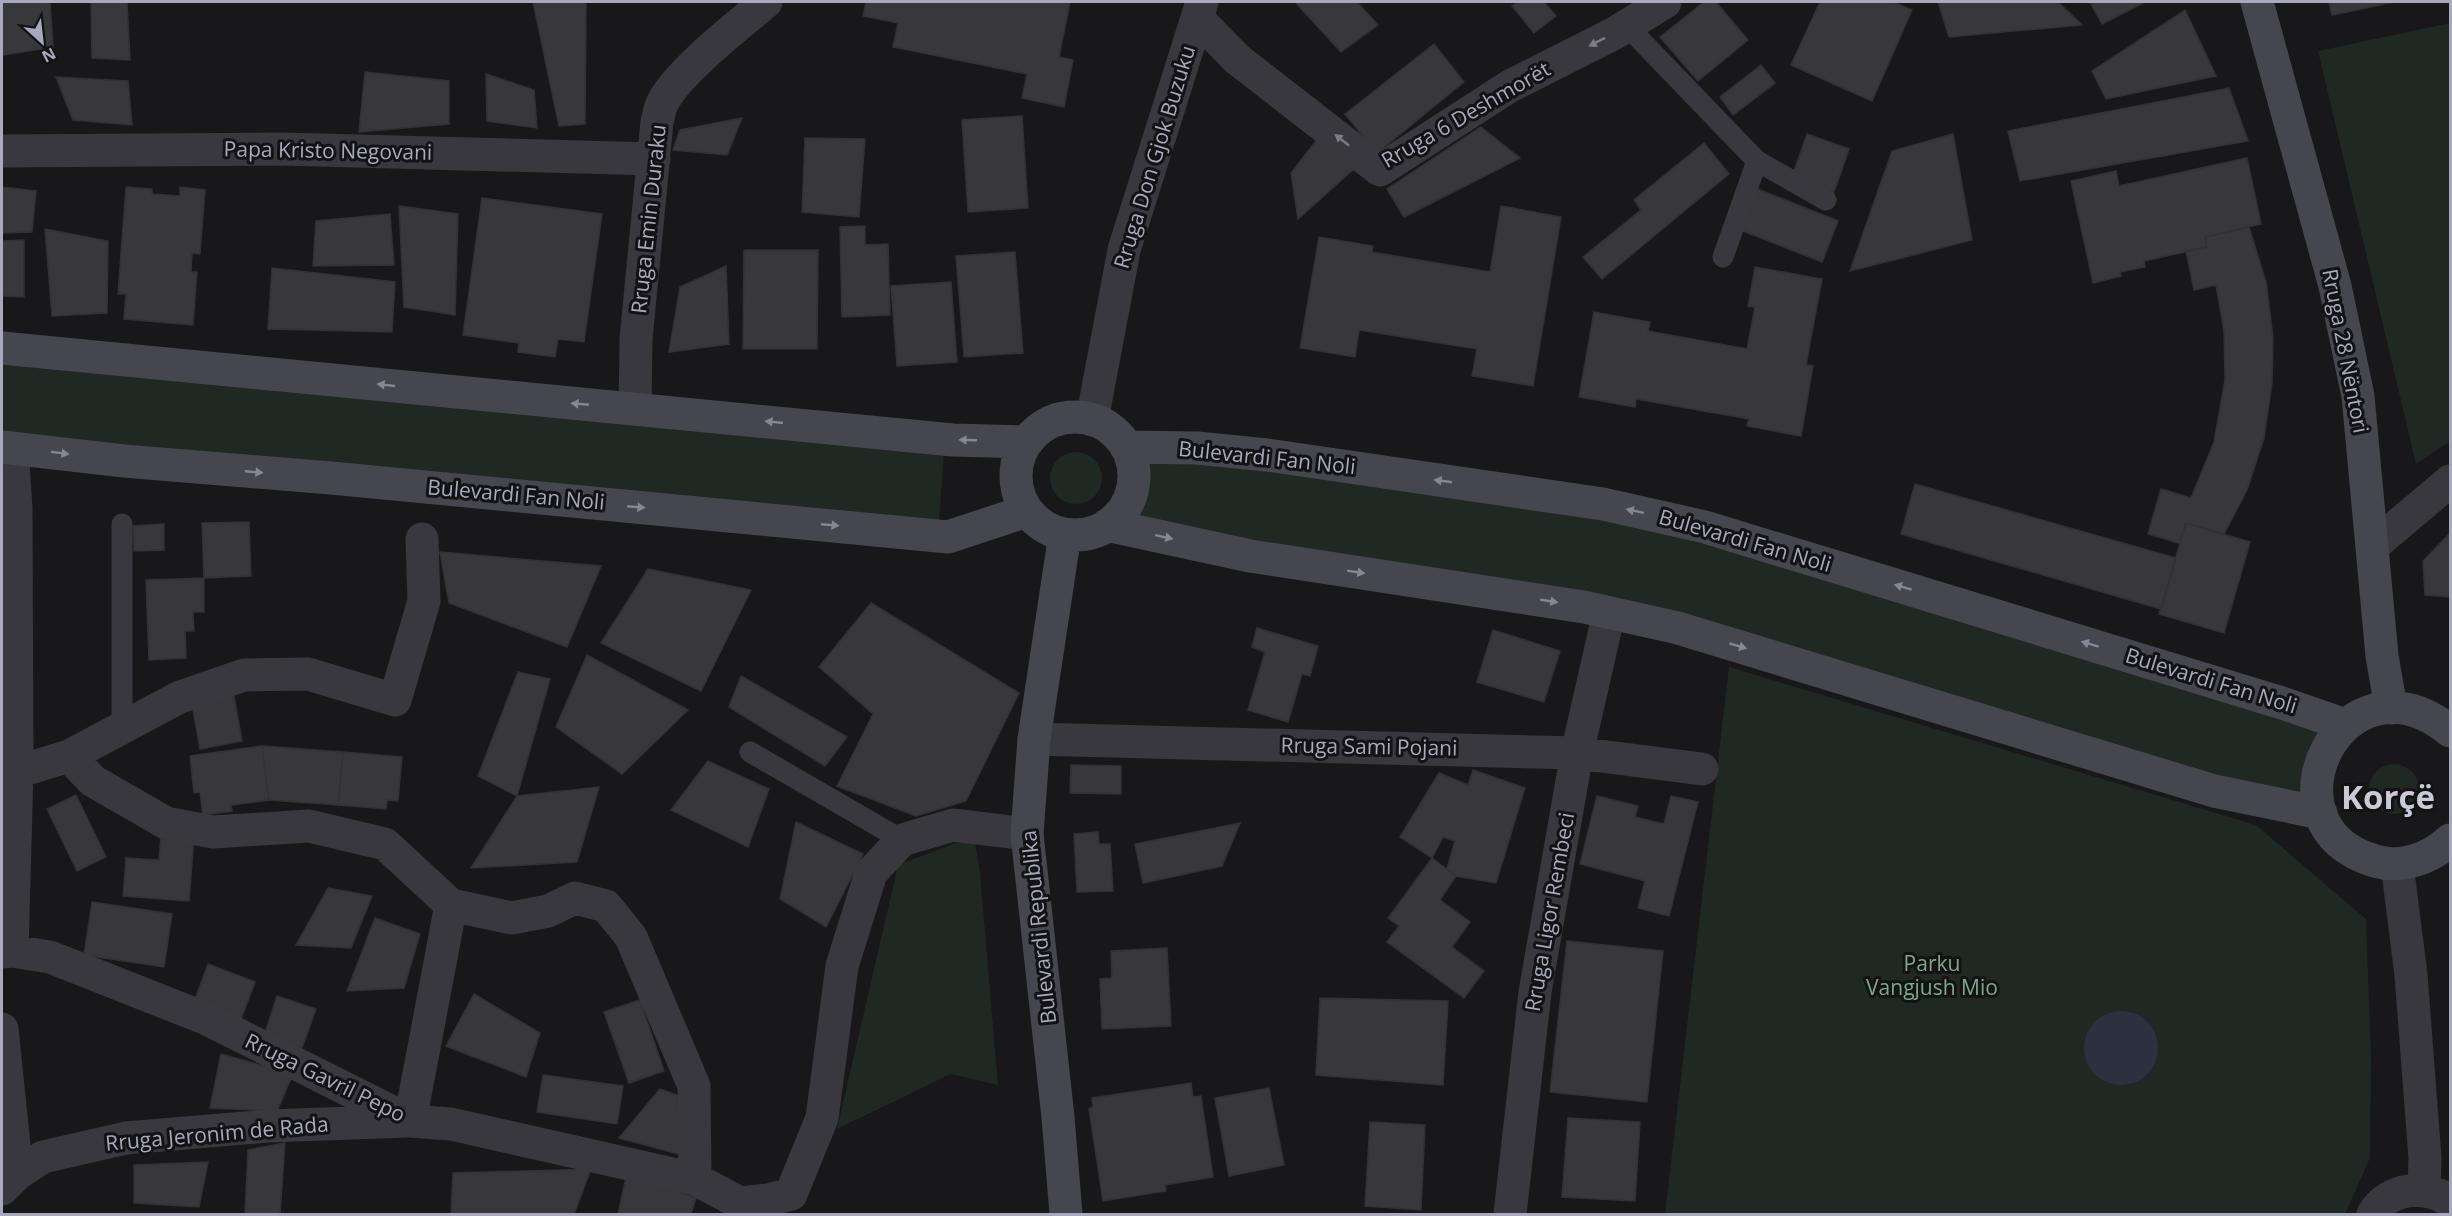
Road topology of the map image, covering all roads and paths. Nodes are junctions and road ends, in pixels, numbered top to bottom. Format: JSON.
{"nodes":[{"id":1,"x":766,"y":2,"type":"edge"},
{"id":2,"x":1665,"y":2,"type":"edge"},
{"id":3,"x":2257,"y":2,"type":"edge"},
{"id":4,"x":1200,"y":10,"type":"edge"},
{"id":5,"x":1626,"y":25,"type":"junction"},
{"id":6,"x":2,"y":151,"type":"edge"},
{"id":7,"x":654,"y":159,"type":"junction"},
{"id":8,"x":1757,"y":161,"type":"junction"},
{"id":9,"x":1826,"y":200,"type":"dead end"},
{"id":10,"x":1723,"y":257,"type":"dead end"},
{"id":11,"x":2,"y":348,"type":"edge"},
{"id":12,"x":635,"y":409,"type":"junction"},
{"id":13,"x":1092,"y":420,"type":"junction"},
{"id":14,"x":1027,"y":442,"type":"junction"},
{"id":15,"x":7,"y":447,"type":"edge"},
{"id":16,"x":1126,"y":447,"type":"junction"},
{"id":17,"x":2451,"y":481,"type":"edge"},
{"id":18,"x":1028,"y":511,"type":"junction"},
{"id":19,"x":123,"y":524,"type":"dead end"},
{"id":20,"x":1107,"y":525,"type":"junction"},
{"id":21,"x":1065,"y":534,"type":"junction"},
{"id":22,"x":422,"y":539,"type":"dead end"},
{"id":23,"x":2373,"y":546,"type":"junction"},
{"id":24,"x":1609,"y":613,"type":"junction"},
{"id":25,"x":2391,"y":708,"type":"junction"},
{"id":26,"x":2346,"y":725,"type":"junction"},
{"id":27,"x":122,"y":729,"type":"junction"},
{"id":28,"x":2451,"y":731,"type":"edge"},
{"id":29,"x":1034,"y":739,"type":"junction"},
{"id":30,"x":750,"y":753,"type":"dead end"},
{"id":31,"x":1577,"y":753,"type":"junction"},
{"id":32,"x":69,"y":756,"type":"junction"},
{"id":33,"x":1702,"y":769,"type":"dead end"},
{"id":34,"x":9,"y":772,"type":"edge"},
{"id":35,"x":2321,"y":813,"type":"junction"},
{"id":36,"x":1027,"y":834,"type":"junction"},
{"id":37,"x":902,"y":840,"type":"junction"},
{"id":38,"x":2448,"y":846,"type":"edge"},
{"id":39,"x":2397,"y":864,"type":"junction"},
{"id":40,"x":451,"y":905,"type":"junction"},
{"id":41,"x":7,"y":951,"type":"edge"},
{"id":42,"x":2,"y":1029,"type":"edge"},
{"id":43,"x":410,"y":1120,"type":"junction"},
{"id":44,"x":695,"y":1179,"type":"junction"},
{"id":45,"x":9,"y":1181,"type":"edge"},
{"id":46,"x":2437,"y":1196,"type":"edge"},
{"id":47,"x":737,"y":1209,"type":"edge"},
{"id":48,"x":1066,"y":1215,"type":"edge"},
{"id":49,"x":1510,"y":1215,"type":"edge"},
{"id":50,"x":2373,"y":1215,"type":"edge"}],
"edges":[{"from":1,"to":7,"type":"street","name":"Rruga Emin Duraku"},
{"from":2,"to":5,"type":"street","name":"Rruga 6 Deshmorët"},
{"from":3,"to":23,"type":"main road","name":"Rruga 28 Nëntori"},
{"from":5,"to":4,"type":"street","name":"Rruga 6 Deshmorët","one_way":true},
{"from":4,"to":13,"type":"street","name":"Rruga Don Gjok Buzuku"},
{"from":5,"to":8,"type":"lane"},
{"from":6,"to":7,"type":"street","name":"Papa Kristo Negovani"},
{"from":7,"to":12,"type":"street","name":"Rruga Emin Duraku"},
{"from":8,"to":9,"type":"lane"},
{"from":8,"to":10,"type":"lane"},
{"from":12,"to":11,"type":"main road","one_way":true},
{"from":14,"to":12,"type":"main road","one_way":true},
{"from":13,"to":14,"type":"main road"},
{"from":13,"to":16,"type":"main road"},
{"from":14,"to":18,"type":"main road"},
{"from":15,"to":18,"type":"main road","name":"Bulevardi Fan Noli","one_way":true},
{"from":15,"to":34,"type":"street"},
{"from":16,"to":20,"type":"main road"},
{"from":26,"to":16,"type":"main road","name":"Bulevardi Fan Noli","one_way":true},
{"from":17,"to":23,"type":"street"},
{"from":18,"to":21,"type":"main road"},
{"from":19,"to":27,"type":"lane"},
{"from":20,"to":21,"type":"main road"},
{"from":20,"to":24,"type":"main road","one_way":true},
{"from":21,"to":29,"type":"main road","name":"Bulevardi Republika"},
{"from":22,"to":27,"type":"street"},
{"from":23,"to":25,"type":"main road","name":"Rruga 28 Nëntori"},
{"from":24,"to":31,"type":"street","name":"Rruga Ligor Rembeci"},
{"from":24,"to":35,"type":"main road","one_way":true},
{"from":25,"to":26,"type":"main road"},
{"from":25,"to":28,"type":"main road"},
{"from":26,"to":35,"type":"main road"},
{"from":27,"to":32,"type":"street"},
{"from":29,"to":31,"type":"street","name":"Rruga Sami Pojani"},
{"from":29,"to":36,"type":"main road","name":"Bulevardi Republika"},
{"from":30,"to":37,"type":"lane"},
{"from":31,"to":33,"type":"street","name":"Rruga Sami Pojani"},
{"from":31,"to":49,"type":"street","name":"Rruga Ligor Rembeci"},
{"from":32,"to":34,"type":"street"},
{"from":32,"to":40,"type":"street"},
{"from":34,"to":41,"type":"street"},
{"from":35,"to":39,"type":"main road"},
{"from":36,"to":37,"type":"street"},
{"from":36,"to":48,"type":"main road","name":"Bulevardi Republika"},
{"from":37,"to":47,"type":"street"},
{"from":38,"to":39,"type":"main road"},
{"from":39,"to":46,"type":"street"},
{"from":40,"to":43,"type":"street"},
{"from":40,"to":44,"type":"street"},
{"from":41,"to":43,"type":"street","name":"Rruga Gavril Pepo"},
{"from":42,"to":45,"type":"street"},
{"from":43,"to":44,"type":"street","name":"Rruga Gavril Pepo"},
{"from":43,"to":45,"type":"street","name":"Rruga Jeronim de Rada"},
{"from":44,"to":47,"type":"street","name":"Rruga Gavril Pepo"},
{"from":46,"to":50,"type":"street"}]}
